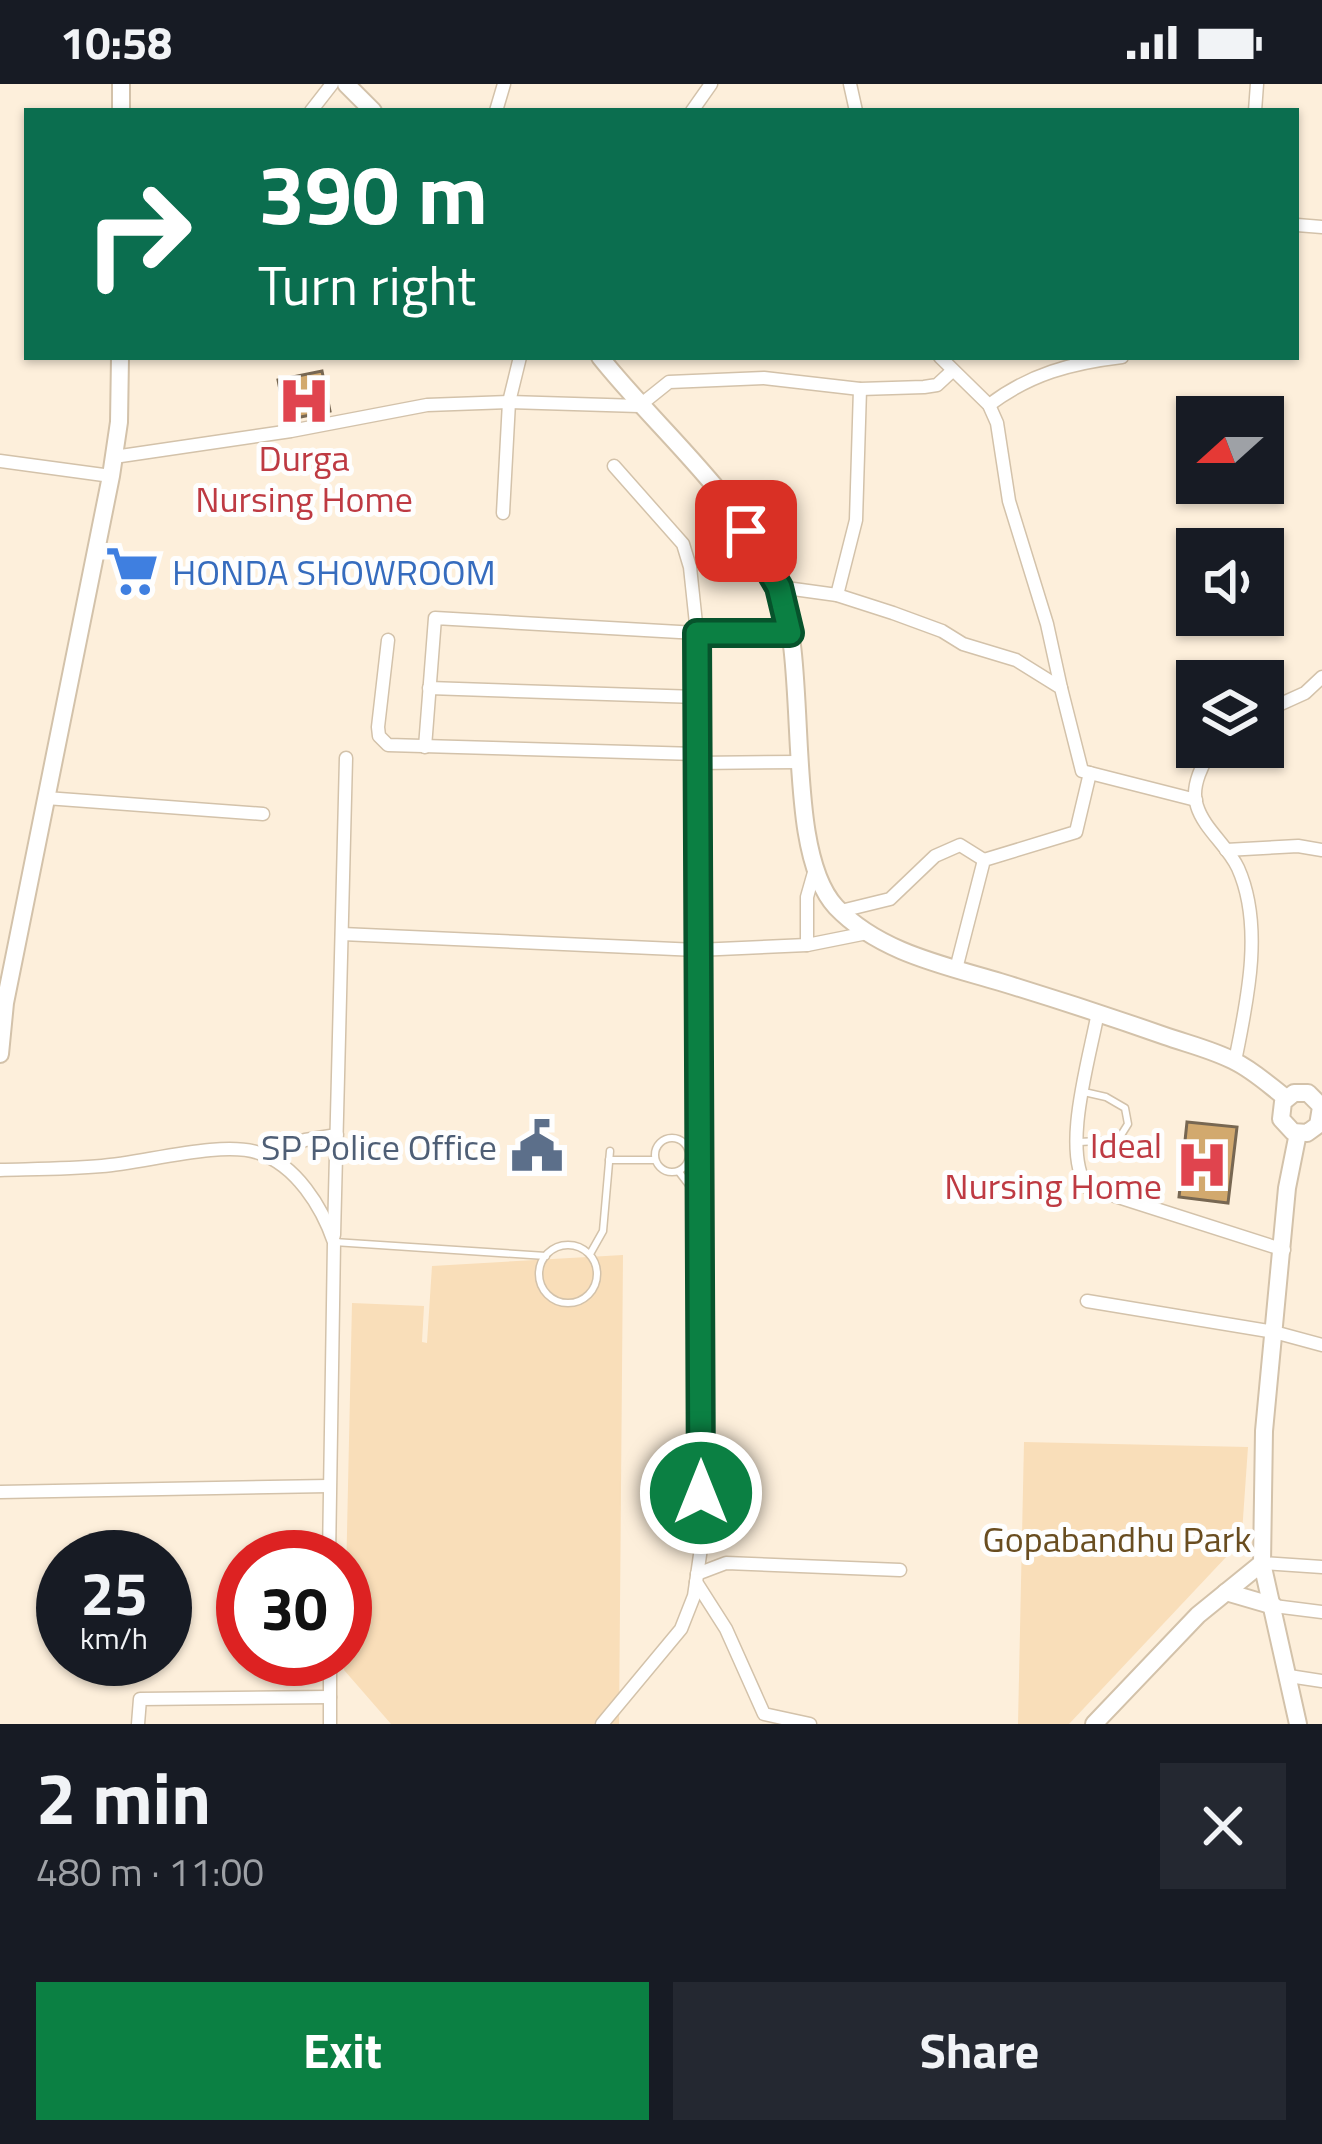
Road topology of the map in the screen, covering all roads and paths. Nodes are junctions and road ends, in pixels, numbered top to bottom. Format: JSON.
{"nodes":[{"id":1,"x":332,"y":84,"type":"edge"},
{"id":2,"x":346,"y":84,"type":"edge"},
{"id":3,"x":313,"y":108,"type":"edge"},
{"id":4,"x":370,"y":108,"type":"edge"},
{"id":5,"x":120,"y":360,"type":"edge"},
{"id":6,"x":519,"y":360,"type":"edge"},
{"id":7,"x":602,"y":360,"type":"edge"},
{"id":8,"x":942,"y":360,"type":"edge"},
{"id":9,"x":1107,"y":360,"type":"edge"},
{"id":10,"x":951,"y":372,"type":"junction"},
{"id":11,"x":860,"y":389,"type":"junction"},
{"id":12,"x":509,"y":402,"type":"junction"},
{"id":13,"x":638,"y":406,"type":"junction"},
{"id":14,"x":989,"y":406,"type":"junction"},
{"id":15,"x":114,"y":457,"type":"junction"},
{"id":16,"x":0,"y":461,"type":"edge"},
{"id":17,"x":614,"y":466,"type":"dead end"},
{"id":18,"x":111,"y":476,"type":"junction"},
{"id":19,"x":503,"y":513,"type":"dead end"},
{"id":20,"x":779,"y":587,"type":"junction"},
{"id":21,"x":837,"y":595,"type":"junction"},
{"id":22,"x":697,"y":633,"type":"junction"},
{"id":23,"x":790,"y":633,"type":"junction"},
{"id":24,"x":388,"y":640,"type":"dead end"},
{"id":25,"x":1322,"y":677,"type":"edge"},
{"id":26,"x":429,"y":688,"type":"junction"},
{"id":27,"x":1061,"y":688,"type":"junction"},
{"id":28,"x":697,"y":697,"type":"junction"},
{"id":29,"x":1284,"y":702,"type":"edge"},
{"id":30,"x":424,"y":747,"type":"junction"},
{"id":31,"x":346,"y":758,"type":"dead end"},
{"id":32,"x":696,"y":758,"type":"junction"},
{"id":33,"x":801,"y":762,"type":"junction"},
{"id":34,"x":1203,"y":768,"type":"edge"},
{"id":35,"x":1090,"y":773,"type":"junction"},
{"id":36,"x":46,"y":798,"type":"junction"},
{"id":37,"x":1196,"y":800,"type":"junction"},
{"id":38,"x":263,"y":814,"type":"dead end"},
{"id":39,"x":1226,"y":850,"type":"junction"},
{"id":40,"x":1322,"y":850,"type":"edge"},
{"id":41,"x":985,"y":860,"type":"junction"},
{"id":42,"x":815,"y":869,"type":"junction"},
{"id":43,"x":841,"y":910,"type":"junction"},
{"id":44,"x":867,"y":933,"type":"junction"},
{"id":45,"x":342,"y":934,"type":"junction"},
{"id":46,"x":807,"y":945,"type":"junction"},
{"id":47,"x":697,"y":950,"type":"junction"},
{"id":48,"x":956,"y":968,"type":"junction"},
{"id":49,"x":1097,"y":1012,"type":"junction"},
{"id":50,"x":0,"y":1054,"type":"edge"},
{"id":51,"x":1234,"y":1061,"type":"junction"},
{"id":52,"x":1084,"y":1092,"type":"junction"},
{"id":53,"x":1286,"y":1098,"type":"junction"},
{"id":54,"x":1322,"y":1107,"type":"edge"},
{"id":55,"x":700,"y":1124,"type":"junction"},
{"id":56,"x":1298,"y":1133,"type":"junction"},
{"id":57,"x":337,"y":1135,"type":"junction"},
{"id":58,"x":681,"y":1140,"type":"junction"},
{"id":59,"x":1076,"y":1142,"type":"junction"},
{"id":60,"x":610,"y":1150,"type":"dead end"},
{"id":61,"x":266,"y":1156,"type":"junction"},
{"id":62,"x":609,"y":1160,"type":"junction"},
{"id":63,"x":655,"y":1160,"type":"junction"},
{"id":64,"x":0,"y":1170,"type":"edge"},
{"id":65,"x":679,"y":1172,"type":"junction"},
{"id":66,"x":701,"y":1201,"type":"junction"},
{"id":67,"x":334,"y":1242,"type":"junction"},
{"id":68,"x":1284,"y":1250,"type":"junction"},
{"id":69,"x":590,"y":1254,"type":"junction"},
{"id":70,"x":546,"y":1256,"type":"junction"},
{"id":71,"x":1087,"y":1300,"type":"dead end"},
{"id":72,"x":1274,"y":1332,"type":"junction"},
{"id":73,"x":1322,"y":1345,"type":"edge"},
{"id":74,"x":329,"y":1486,"type":"junction"},
{"id":75,"x":0,"y":1492,"type":"edge"},
{"id":76,"x":329,"y":1530,"type":"edge"},
{"id":77,"x":1262,"y":1563,"type":"junction"},
{"id":78,"x":1322,"y":1567,"type":"edge"},
{"id":79,"x":900,"y":1570,"type":"dead end"},
{"id":80,"x":696,"y":1578,"type":"junction"},
{"id":81,"x":1226,"y":1592,"type":"junction"},
{"id":82,"x":1274,"y":1606,"type":"junction"},
{"id":83,"x":1322,"y":1612,"type":"edge"},
{"id":84,"x":1288,"y":1676,"type":"junction"},
{"id":85,"x":1322,"y":1681,"type":"edge"},
{"id":86,"x":330,"y":1686,"type":"edge"},
{"id":87,"x":330,"y":1697,"type":"junction"},
{"id":88,"x":138,"y":1724,"type":"edge"},
{"id":89,"x":330,"y":1724,"type":"edge"},
{"id":90,"x":602,"y":1724,"type":"edge"},
{"id":91,"x":811,"y":1724,"type":"edge"},
{"id":92,"x":1094,"y":1724,"type":"edge"},
{"id":93,"x":1298,"y":1724,"type":"edge"}],
"edges":[{"from":1,"to":3,"type":"street"},
{"from":2,"to":4,"type":"main road"},
{"from":5,"to":15,"type":"main road"},
{"from":6,"to":12,"type":"street"},
{"from":7,"to":13,"type":"main road"},
{"from":8,"to":10,"type":"street"},
{"from":9,"to":14,"type":"street"},
{"from":10,"to":11,"type":"street"},
{"from":10,"to":14,"type":"street"},
{"from":11,"to":13,"type":"street"},
{"from":11,"to":21,"type":"street"},
{"from":12,"to":13,"type":"street"},
{"from":12,"to":15,"type":"street"},
{"from":12,"to":19,"type":"street"},
{"from":13,"to":20,"type":"main road"},
{"from":14,"to":27,"type":"street"},
{"from":15,"to":18,"type":"main road"},
{"from":16,"to":18,"type":"street"},
{"from":17,"to":22,"type":"street"},
{"from":18,"to":36,"type":"main road"},
{"from":20,"to":21,"type":"street"},
{"from":20,"to":23,"type":"main road"},
{"from":21,"to":27,"type":"street"},
{"from":22,"to":23,"type":"street"},
{"from":22,"to":26,"type":"street"},
{"from":22,"to":28,"type":"street"},
{"from":23,"to":33,"type":"main road"},
{"from":24,"to":30,"type":"street"},
{"from":25,"to":29,"type":"street"},
{"from":26,"to":28,"type":"street"},
{"from":26,"to":30,"type":"street"},
{"from":27,"to":35,"type":"street"},
{"from":28,"to":32,"type":"street"},
{"from":30,"to":32,"type":"street"},
{"from":31,"to":45,"type":"street"},
{"from":32,"to":33,"type":"street"},
{"from":32,"to":47,"type":"street"},
{"from":33,"to":42,"type":"main road"},
{"from":34,"to":37,"type":"street"},
{"from":35,"to":37,"type":"street"},
{"from":35,"to":41,"type":"street"},
{"from":36,"to":38,"type":"street"},
{"from":36,"to":50,"type":"main road"},
{"from":37,"to":39,"type":"street"},
{"from":39,"to":40,"type":"street"},
{"from":39,"to":51,"type":"street"},
{"from":41,"to":43,"type":"street"},
{"from":41,"to":48,"type":"street"},
{"from":42,"to":43,"type":"main road"},
{"from":42,"to":46,"type":"street"},
{"from":43,"to":44,"type":"main road"},
{"from":44,"to":46,"type":"street"},
{"from":44,"to":48,"type":"main road"},
{"from":45,"to":47,"type":"street"},
{"from":45,"to":57,"type":"street"},
{"from":46,"to":47,"type":"street"},
{"from":47,"to":55,"type":"street"},
{"from":48,"to":49,"type":"main road"},
{"from":49,"to":51,"type":"main road"},
{"from":49,"to":52,"type":"street"},
{"from":51,"to":53,"type":"main road"},
{"from":52,"to":59,"type":"street"},
{"from":52,"to":59,"type":"lane"},
{"from":53,"to":54,"type":"main road"},
{"from":53,"to":56,"type":"main road"},
{"from":54,"to":56,"type":"main road"},
{"from":55,"to":58,"type":"lane"},
{"from":55,"to":66,"type":"street"},
{"from":56,"to":68,"type":"main road"},
{"from":57,"to":61,"type":"street"},
{"from":57,"to":67,"type":"street"},
{"from":58,"to":63,"type":"lane"},
{"from":58,"to":65,"type":"lane"},
{"from":59,"to":68,"type":"street"},
{"from":60,"to":62,"type":"lane"},
{"from":61,"to":64,"type":"street"},
{"from":61,"to":67,"type":"street"},
{"from":62,"to":63,"type":"lane"},
{"from":62,"to":69,"type":"lane"},
{"from":63,"to":65,"type":"lane"},
{"from":65,"to":66,"type":"lane"},
{"from":66,"to":80,"type":"street"},
{"from":67,"to":70,"type":"lane"},
{"from":67,"to":74,"type":"street"},
{"from":68,"to":72,"type":"main road"},
{"from":69,"to":70,"type":"lane"},
{"from":69,"to":70,"type":"lane"},
{"from":71,"to":72,"type":"street"},
{"from":72,"to":73,"type":"street"},
{"from":72,"to":77,"type":"main road"},
{"from":74,"to":75,"type":"street"},
{"from":74,"to":76,"type":"street"},
{"from":77,"to":78,"type":"street"},
{"from":77,"to":81,"type":"main road"},
{"from":77,"to":82,"type":"main road"},
{"from":79,"to":80,"type":"street"},
{"from":80,"to":90,"type":"street"},
{"from":80,"to":91,"type":"street"},
{"from":81,"to":82,"type":"main road"},
{"from":81,"to":92,"type":"main road"},
{"from":82,"to":83,"type":"street"},
{"from":82,"to":84,"type":"main road"},
{"from":84,"to":85,"type":"street"},
{"from":84,"to":93,"type":"main road"},
{"from":86,"to":87,"type":"street"},
{"from":87,"to":88,"type":"street"},
{"from":87,"to":89,"type":"street"}]}
